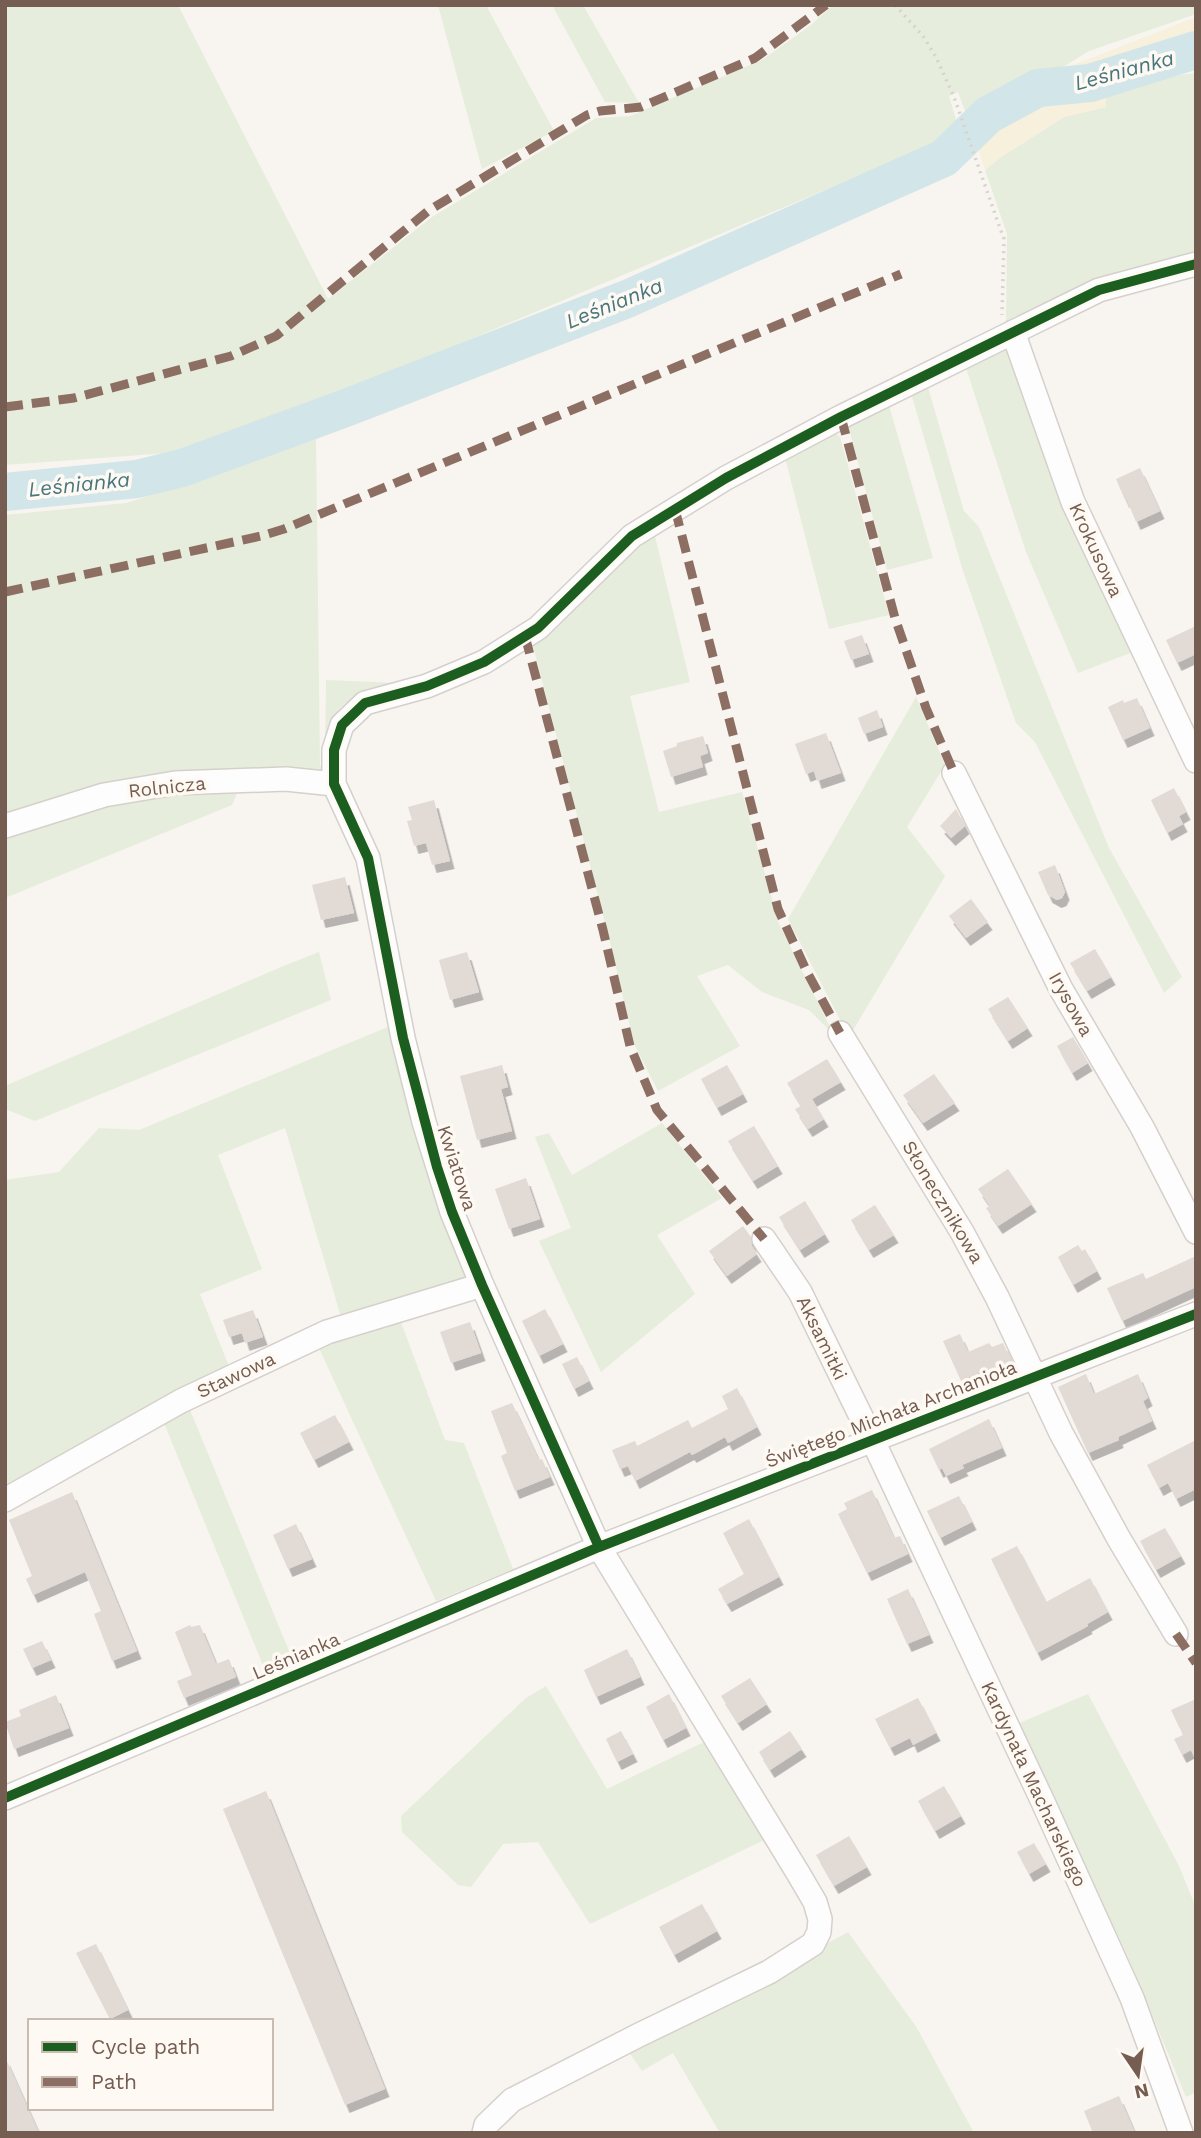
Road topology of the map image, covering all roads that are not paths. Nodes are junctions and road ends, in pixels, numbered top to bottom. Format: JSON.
{"nodes":[{"id":1,"x":1196,"y":264,"type":"edge"},
{"id":2,"x":1007,"y":335,"type":"junction"},
{"id":3,"x":1196,"y":761,"type":"edge"},
{"id":4,"x":954,"y":773,"type":"dead end"},
{"id":5,"x":334,"y":785,"type":"junction"},
{"id":6,"x":5,"y":826,"type":"edge"},
{"id":7,"x":840,"y":1033,"type":"dead end"},
{"id":8,"x":1196,"y":1232,"type":"edge"},
{"id":9,"x":765,"y":1239,"type":"dead end"},
{"id":10,"x":482,"y":1285,"type":"junction"},
{"id":11,"x":1196,"y":1314,"type":"edge"},
{"id":12,"x":1034,"y":1377,"type":"junction"},
{"id":13,"x":873,"y":1441,"type":"junction"},
{"id":14,"x":5,"y":1500,"type":"edge"},
{"id":15,"x":599,"y":1547,"type":"junction"},
{"id":16,"x":1177,"y":1634,"type":"dead end"},
{"id":17,"x":5,"y":1798,"type":"edge"},
{"id":18,"x":484,"y":2133,"type":"edge"},
{"id":19,"x":1181,"y":2133,"type":"edge"}],
"edges":[{"from":1,"to":2,"type":"street"},
{"from":2,"to":3,"type":"street","name":"Krokusowa"},
{"from":2,"to":5,"type":"street"},
{"from":4,"to":8,"type":"street","name":"Irysowa"},
{"from":5,"to":6,"type":"street","name":"Rolnicza"},
{"from":5,"to":10,"type":"street","name":"Kwiatowa"},
{"from":7,"to":12,"type":"street","name":"Słonecznikowa"},
{"from":9,"to":13,"type":"street","name":"Aksamitki"},
{"from":10,"to":14,"type":"street","name":"Stawowa"},
{"from":10,"to":15,"type":"street","name":"Kwiatowa"},
{"from":11,"to":12,"type":"street","name":"Świętego Michała Archanioła"},
{"from":12,"to":13,"type":"street","name":"Świętego Michała Archanioła"},
{"from":12,"to":16,"type":"street","name":"Słonecznikowa"},
{"from":13,"to":15,"type":"street","name":"Świętego Michała Archanioła"},
{"from":13,"to":19,"type":"street","name":"Kardynała Macharskiego"},
{"from":15,"to":17,"type":"street","name":"Leśnianka"},
{"from":15,"to":18,"type":"street","name":"Kwiatowa"}]}
